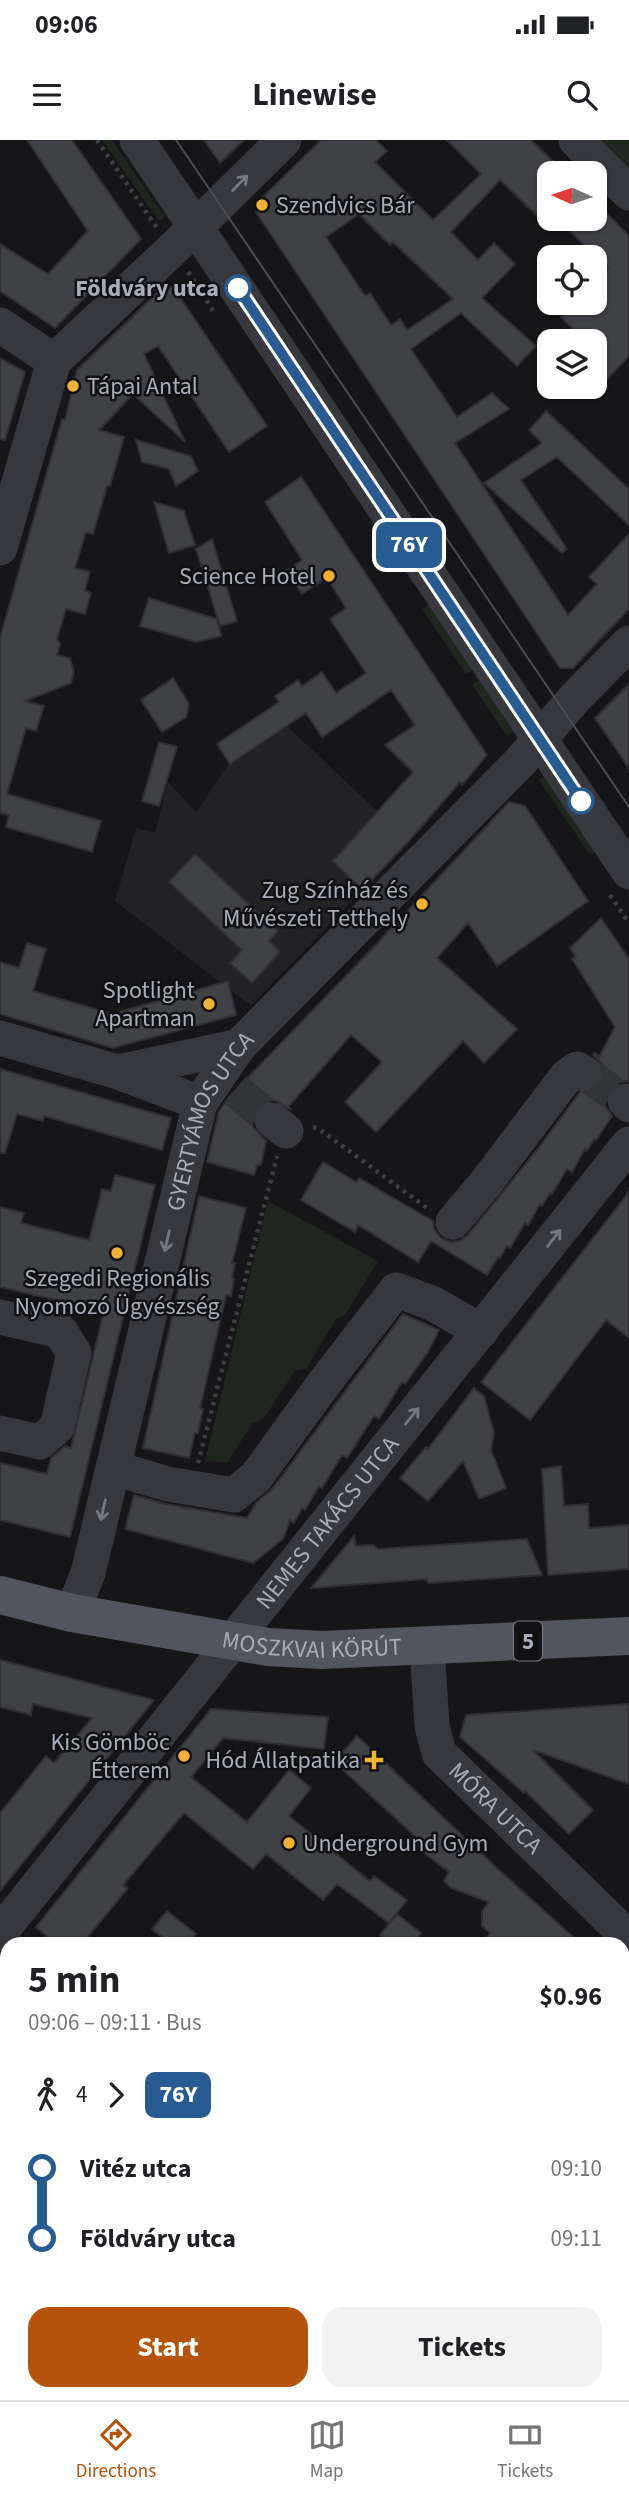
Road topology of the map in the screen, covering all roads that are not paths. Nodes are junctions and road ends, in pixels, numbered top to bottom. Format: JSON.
{"nodes":[{"id":1,"x":137,"y":140,"type":"edge"},
{"id":2,"x":284,"y":140,"type":"edge"},
{"id":3,"x":576,"y":140,"type":"edge"},
{"id":4,"x":629,"y":193,"type":"edge"},
{"id":5,"x":196,"y":227,"type":"junction"},
{"id":6,"x":0,"y":325,"type":"edge"},
{"id":7,"x":54,"y":361,"type":"junction"},
{"id":8,"x":0,"y":548,"type":"edge"},
{"id":9,"x":629,"y":643,"type":"edge"},
{"id":10,"x":539,"y":739,"type":"junction"},
{"id":11,"x":627,"y":864,"type":"edge"},
{"id":12,"x":0,"y":1038,"type":"edge"},
{"id":13,"x":239,"y":1046,"type":"junction"},
{"id":14,"x":118,"y":1072,"type":"junction"},
{"id":15,"x":584,"y":1073,"type":"dead end"},
{"id":16,"x":218,"y":1090,"type":"junction"},
{"id":17,"x":629,"y":1144,"type":"edge"},
{"id":18,"x":453,"y":1222,"type":"dead end"},
{"id":19,"x":0,"y":1317,"type":"edge"},
{"id":20,"x":481,"y":1331,"type":"junction"},
{"id":21,"x":0,"y":1433,"type":"edge"},
{"id":22,"x":113,"y":1468,"type":"junction"},
{"id":23,"x":0,"y":1595,"type":"edge"},
{"id":24,"x":72,"y":1613,"type":"junction"},
{"id":25,"x":629,"y":1636,"type":"edge"},
{"id":26,"x":232,"y":1641,"type":"junction"},
{"id":27,"x":427,"y":1646,"type":"junction"},
{"id":28,"x":0,"y":1933,"type":"edge"},
{"id":29,"x":628,"y":1937,"type":"edge"}],
"edges":[{"from":1,"to":5,"type":"street"},
{"from":5,"to":2,"type":"street","one_way":true},
{"from":3,"to":4,"type":"street"},
{"from":5,"to":7,"type":"street"},
{"from":5,"to":10,"type":"street"},
{"from":6,"to":7,"type":"street"},
{"from":7,"to":8,"type":"street"},
{"from":9,"to":10,"type":"street","name":"GYERTYÁMOS UTCA"},
{"from":10,"to":11,"type":"street"},
{"from":10,"to":13,"type":"street","name":"GYERTYÁMOS UTCA"},
{"from":12,"to":14,"type":"street"},
{"from":13,"to":14,"type":"street"},
{"from":13,"to":16,"type":"street","name":"GYERTYÁMOS UTCA"},
{"from":14,"to":16,"type":"street"},
{"from":15,"to":18,"type":"street"},
{"from":16,"to":22,"type":"street","name":"GYERTYÁMOS UTCA","one_way":true},
{"from":20,"to":17,"type":"street","name":"NEMES TAKÁCS UTCA","one_way":true},
{"from":19,"to":21,"type":"street"},
{"from":20,"to":22,"type":"street"},
{"from":26,"to":20,"type":"street","name":"NEMES TAKÁCS UTCA","one_way":true},
{"from":22,"to":24,"type":"street","name":"GYERTYÁMOS UTCA","one_way":true},
{"from":23,"to":24,"type":"main road","name":"MOSZKVAI KÖRÚT","number":"5"},
{"from":24,"to":26,"type":"main road","name":"MOSZKVAI KÖRÚT","number":"5"},
{"from":25,"to":27,"type":"main road","name":"MOSZKVAI KÖRÚT","number":"5"},
{"from":26,"to":27,"type":"main road","name":"MOSZKVAI KÖRÚT","number":"5"},
{"from":26,"to":28,"type":"street","name":"NEMES TAKÁCS UTCA"},
{"from":27,"to":29,"type":"street","name":"MÓRA UTCA"}]}
